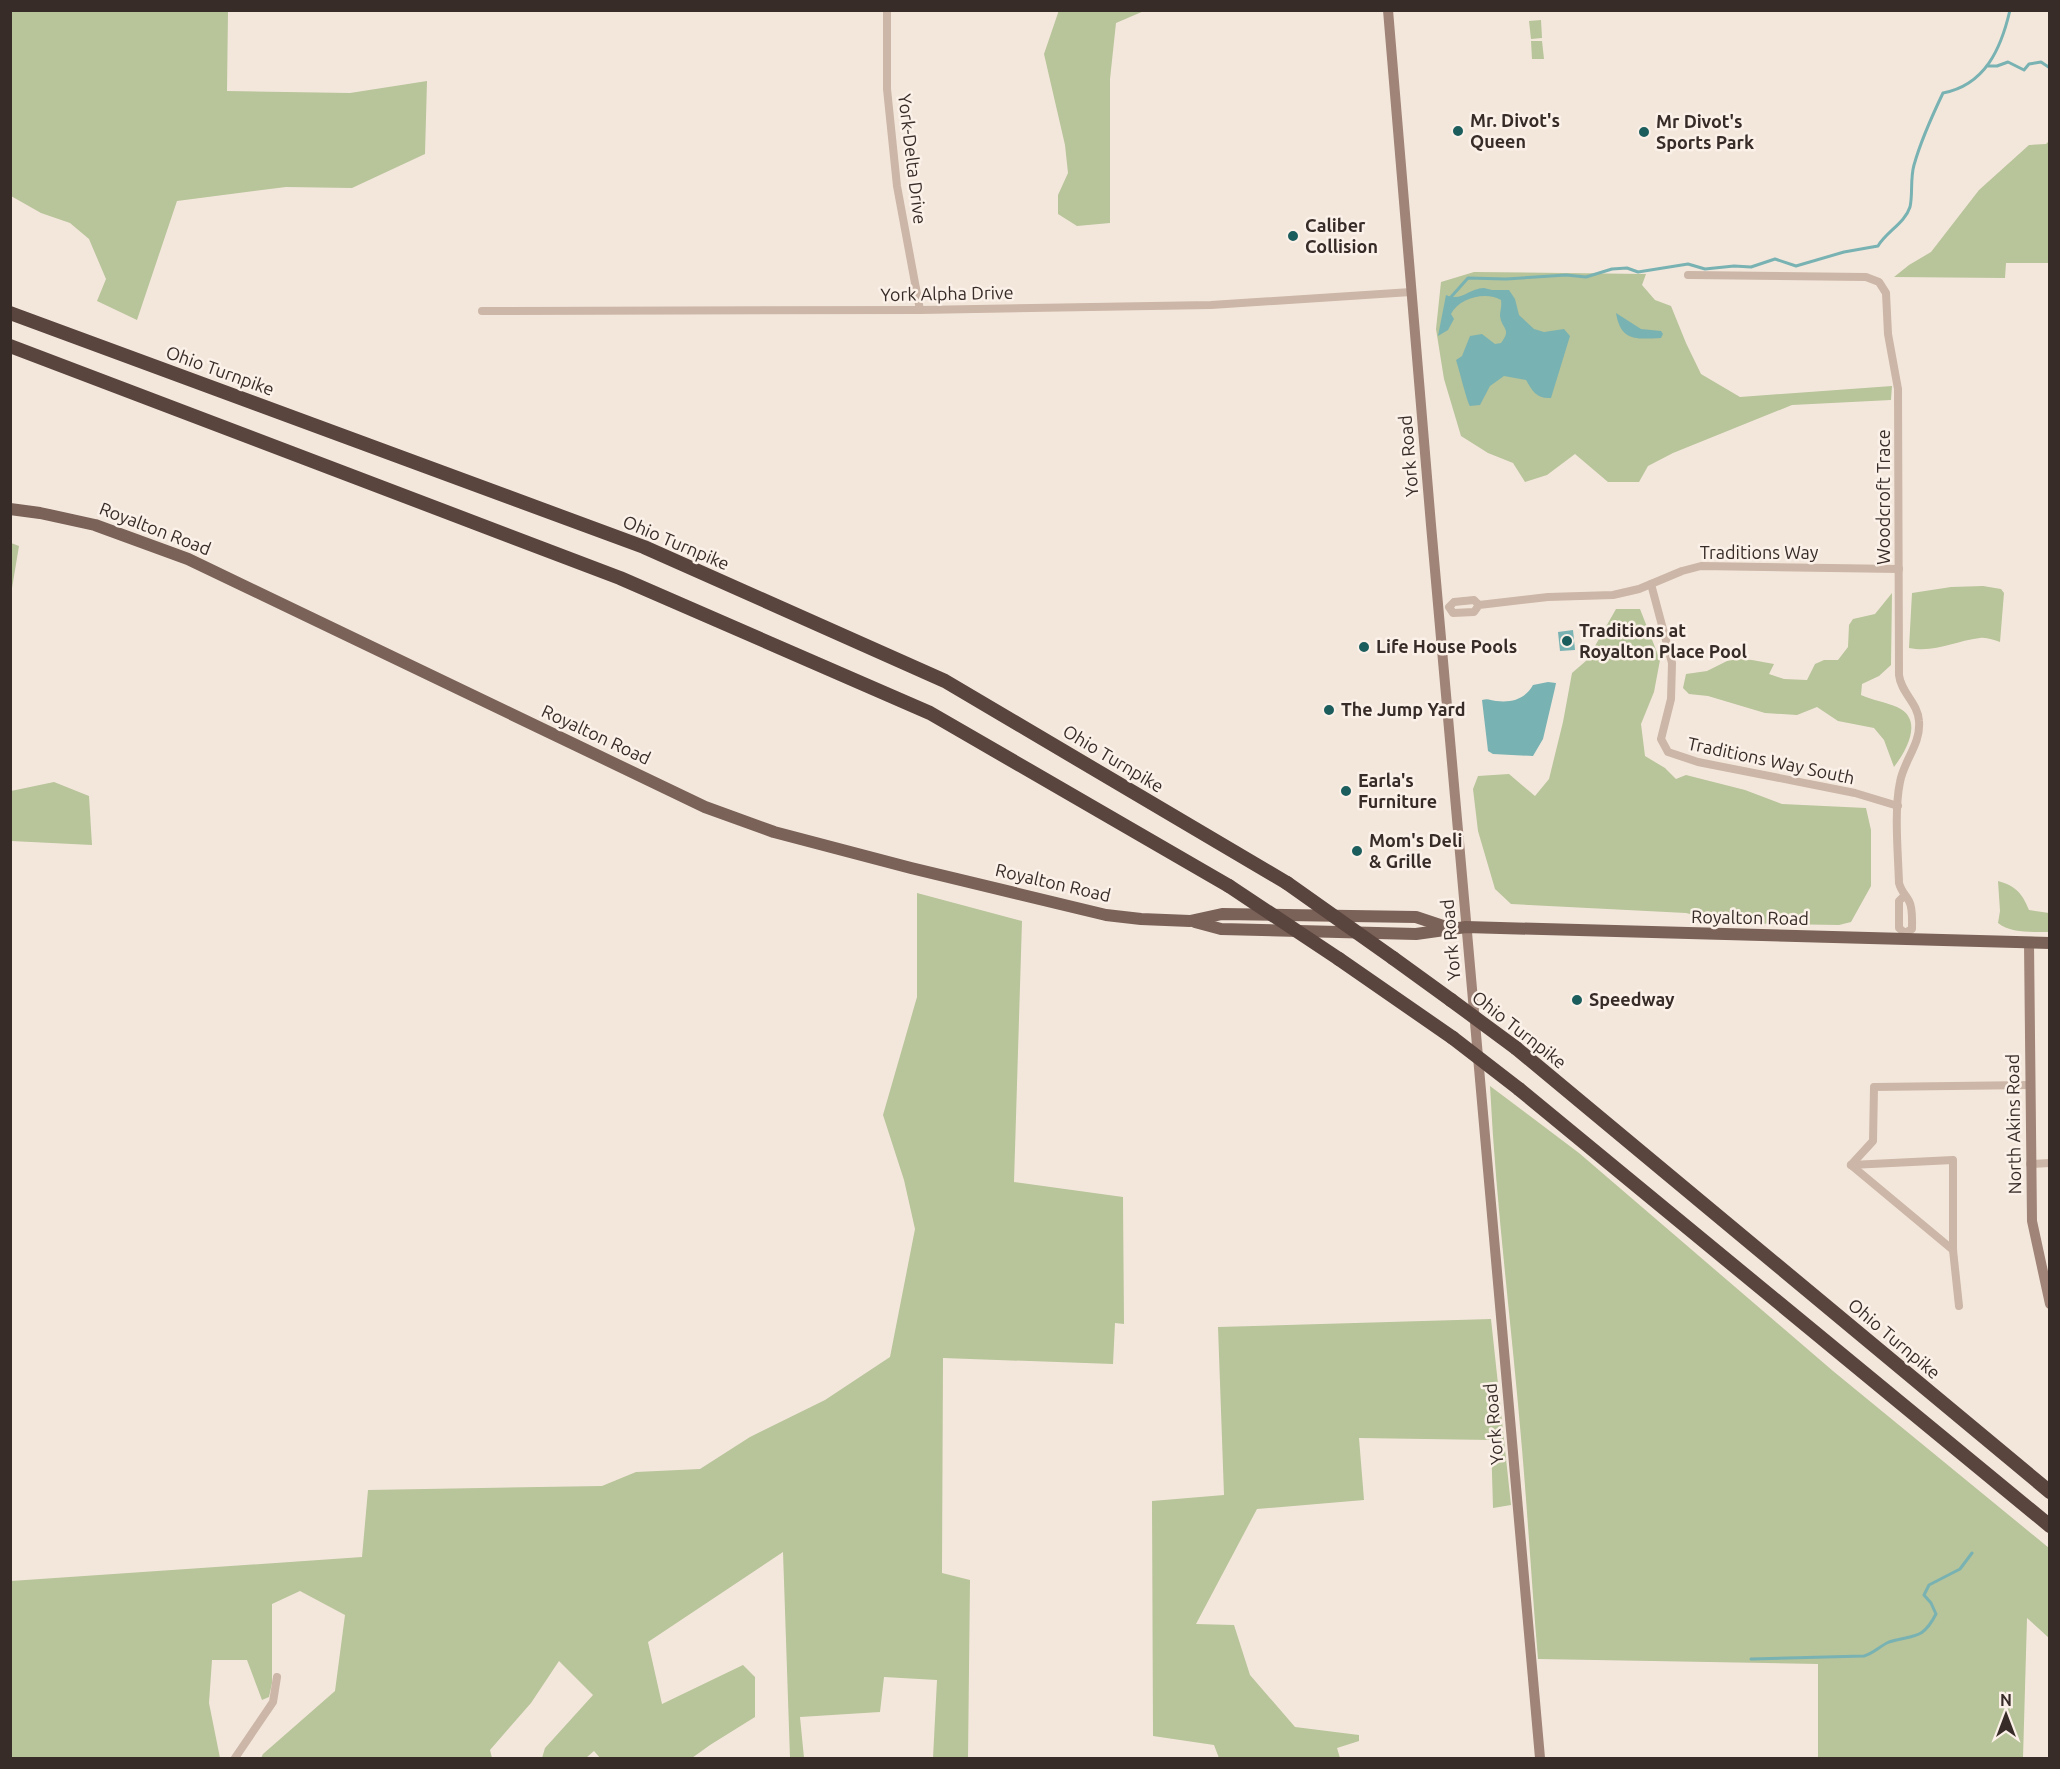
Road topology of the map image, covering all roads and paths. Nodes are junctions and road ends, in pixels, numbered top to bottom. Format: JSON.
{"nodes":[{"id":1,"x":887,"y":10,"type":"edge"},
{"id":2,"x":1389,"y":10,"type":"edge"},
{"id":3,"x":1688,"y":274,"type":"dead end"},
{"id":4,"x":1411,"y":292,"type":"junction"},
{"id":5,"x":920,"y":310,"type":"junction"},
{"id":6,"x":482,"y":311,"type":"dead end"},
{"id":7,"x":10,"y":313,"type":"edge"},
{"id":8,"x":10,"y":346,"type":"edge"},
{"id":9,"x":10,"y":509,"type":"edge"},
{"id":10,"x":1899,"y":569,"type":"junction"},
{"id":11,"x":1651,"y":584,"type":"junction"},
{"id":12,"x":1444,"y":607,"type":"junction"},
{"id":13,"x":1898,"y":806,"type":"junction"},
{"id":14,"x":1904,"y":896,"type":"junction"},
{"id":15,"x":1466,"y":927,"type":"junction"},
{"id":16,"x":1905,"y":936,"type":"junction"},
{"id":17,"x":2029,"y":943,"type":"junction"},
{"id":18,"x":2049,"y":943,"type":"edge"},
{"id":19,"x":2030,"y":1085,"type":"junction"},
{"id":20,"x":2049,"y":1163,"type":"edge"},
{"id":21,"x":2030,"y":1164,"type":"junction"},
{"id":22,"x":1851,"y":1165,"type":"junction"},
{"id":23,"x":1953,"y":1250,"type":"junction"},
{"id":24,"x":2049,"y":1304,"type":"edge"},
{"id":25,"x":1959,"y":1306,"type":"dead end"},
{"id":26,"x":2049,"y":1492,"type":"edge"},
{"id":27,"x":2049,"y":1526,"type":"edge"},
{"id":28,"x":277,"y":1677,"type":"dead end"},
{"id":29,"x":235,"y":1758,"type":"edge"},
{"id":30,"x":1540,"y":1758,"type":"edge"}],
"edges":[{"from":1,"to":5,"type":"street","name":"York-Delta Drive"},
{"from":2,"to":4,"type":"street","name":"York Road"},
{"from":3,"to":10,"type":"street","name":"Woodcroft Trace"},
{"from":4,"to":5,"type":"street","name":"York Alpha Drive"},
{"from":4,"to":12,"type":"street","name":"York Road"},
{"from":5,"to":6,"type":"street","name":"York Alpha Drive"},
{"from":7,"to":26,"type":"highway","name":"Ohio Turnpike","bridge":true},
{"from":8,"to":27,"type":"highway","bridge":true},
{"from":9,"to":15,"type":"main road","name":"Royalton Road"},
{"from":10,"to":11,"type":"street","name":"Traditions Way"},
{"from":10,"to":13,"type":"street","name":"Woodcroft Trace"},
{"from":11,"to":12,"type":"street","name":"Traditions Way"},
{"from":11,"to":13,"type":"street","name":"Traditions Way South"},
{"from":12,"to":15,"type":"street","name":"York Road"},
{"from":13,"to":14,"type":"street","name":"Woodcroft Trace"},
{"from":14,"to":16,"type":"street","name":"Woodcroft Trace"},
{"from":14,"to":16,"type":"street","name":"Woodcroft Trace"},
{"from":15,"to":16,"type":"main road","name":"Royalton Road"},
{"from":15,"to":30,"type":"street","name":"York Road"},
{"from":16,"to":17,"type":"main road","name":"Royalton Road"},
{"from":17,"to":18,"type":"main road","name":"Royalton Road"},
{"from":17,"to":19,"type":"street","name":"North Akins Road"},
{"from":19,"to":21,"type":"street","name":"North Akins Road"},
{"from":19,"to":22,"type":"street"},
{"from":20,"to":21,"type":"street"},
{"from":21,"to":24,"type":"street","name":"North Akins Road"},
{"from":22,"to":23,"type":"street"},
{"from":22,"to":23,"type":"street"},
{"from":23,"to":25,"type":"street"},
{"from":28,"to":29,"type":"street"}]}
